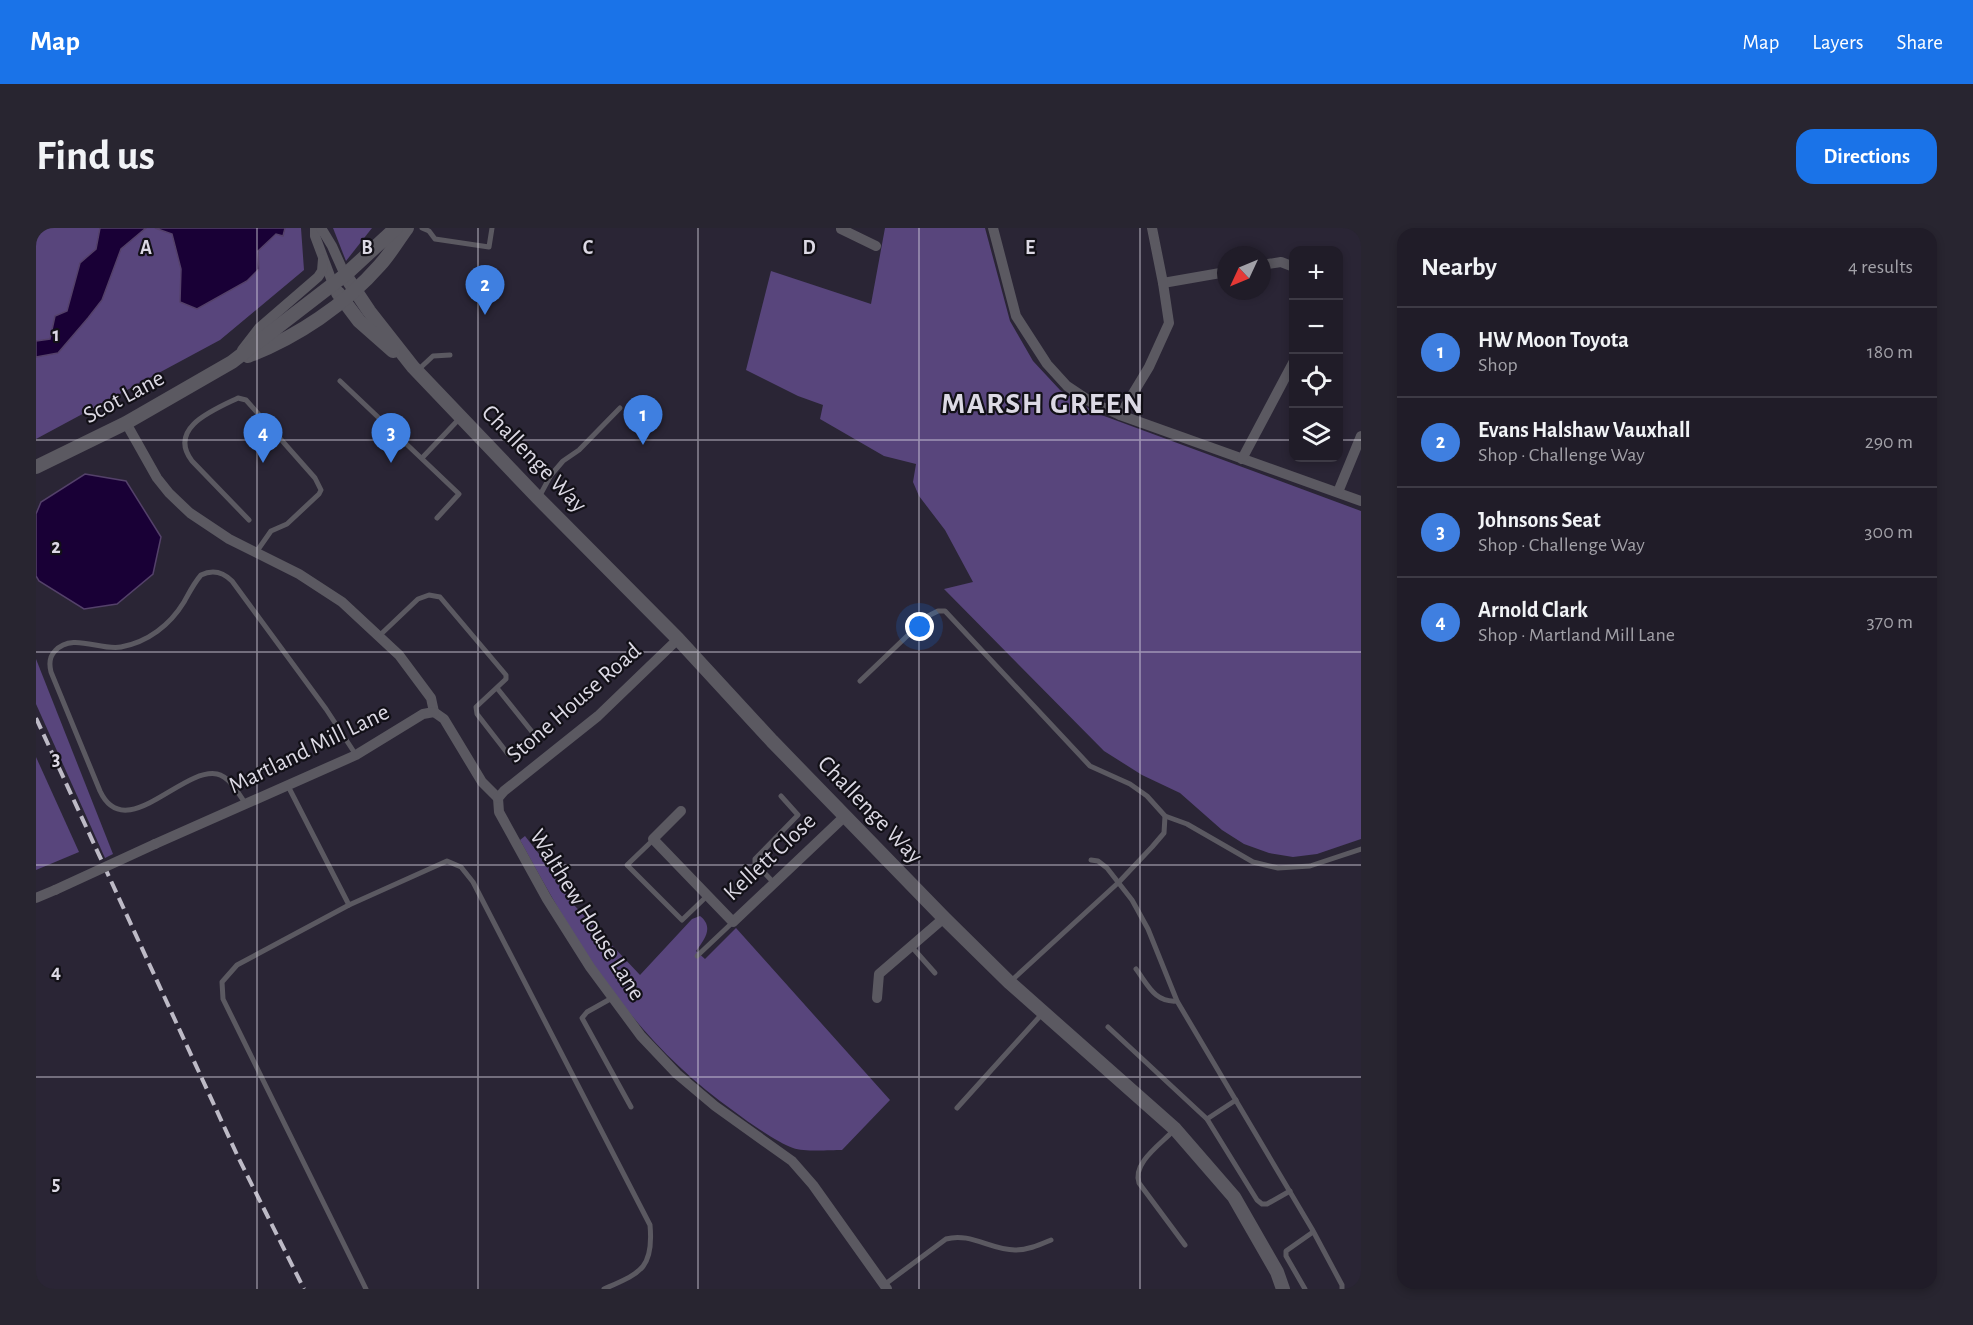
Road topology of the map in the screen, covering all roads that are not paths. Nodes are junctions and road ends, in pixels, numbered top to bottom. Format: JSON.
{"nodes":[{"id":1,"x":315,"y":228,"type":"edge"},
{"id":2,"x":321,"y":228,"type":"edge"},
{"id":3,"x":396,"y":228,"type":"edge"},
{"id":4,"x":407,"y":228,"type":"edge"},
{"id":5,"x":422,"y":228,"type":"edge"},
{"id":6,"x":492,"y":228,"type":"edge"},
{"id":7,"x":840,"y":228,"type":"edge"},
{"id":8,"x":993,"y":228,"type":"edge"},
{"id":9,"x":1152,"y":228,"type":"edge"},
{"id":10,"x":876,"y":246,"type":"dead end"},
{"id":11,"x":323,"y":259,"type":"junction"},
{"id":12,"x":1271,"y":264,"type":"edge"},
{"id":13,"x":1289,"y":265,"type":"edge"},
{"id":14,"x":345,"y":274,"type":"junction"},
{"id":15,"x":1217,"y":274,"type":"edge"},
{"id":16,"x":1163,"y":283,"type":"junction"},
{"id":17,"x":333,"y":284,"type":"junction"},
{"id":18,"x":356,"y":290,"type":"junction"},
{"id":19,"x":343,"y":301,"type":"junction"},
{"id":20,"x":450,"y":355,"type":"dead end"},
{"id":21,"x":232,"y":362,"type":"junction"},
{"id":22,"x":416,"y":369,"type":"junction"},
{"id":23,"x":1289,"y":369,"type":"edge"},
{"id":24,"x":340,"y":381,"type":"dead end"},
{"id":25,"x":620,"y":408,"type":"dead end"},
{"id":26,"x":1120,"y":415,"type":"junction"},
{"id":27,"x":461,"y":417,"type":"junction"},
{"id":28,"x":126,"y":423,"type":"junction"},
{"id":29,"x":1361,"y":436,"type":"edge"},
{"id":30,"x":422,"y":458,"type":"junction"},
{"id":31,"x":1242,"y":459,"type":"junction"},
{"id":32,"x":36,"y":467,"type":"edge"},
{"id":33,"x":1338,"y":492,"type":"junction"},
{"id":34,"x":538,"y":498,"type":"junction"},
{"id":35,"x":1361,"y":501,"type":"edge"},
{"id":36,"x":437,"y":518,"type":"dead end"},
{"id":37,"x":249,"y":520,"type":"dead end"},
{"id":38,"x":256,"y":551,"type":"junction"},
{"id":39,"x":379,"y":636,"type":"junction"},
{"id":40,"x":678,"y":639,"type":"junction"},
{"id":41,"x":860,"y":681,"type":"dead end"},
{"id":42,"x":497,"y":688,"type":"junction"},
{"id":43,"x":434,"y":712,"type":"junction"},
{"id":44,"x":356,"y":755,"type":"junction"},
{"id":45,"x":287,"y":785,"type":"junction"},
{"id":46,"x":781,"y":796,"type":"dead end"},
{"id":47,"x":498,"y":798,"type":"junction"},
{"id":48,"x":245,"y":803,"type":"junction"},
{"id":49,"x":681,"y":811,"type":"dead end"},
{"id":50,"x":845,"y":816,"type":"junction"},
{"id":51,"x":1165,"y":816,"type":"junction"},
{"id":52,"x":653,"y":839,"type":"junction"},
{"id":53,"x":1361,"y":849,"type":"edge"},
{"id":54,"x":1091,"y":860,"type":"dead end"},
{"id":55,"x":1119,"y":882,"type":"junction"},
{"id":56,"x":774,"y":883,"type":"junction"},
{"id":57,"x":707,"y":896,"type":"junction"},
{"id":58,"x":36,"y":898,"type":"edge"},
{"id":59,"x":349,"y":905,"type":"junction"},
{"id":60,"x":944,"y":918,"type":"junction"},
{"id":61,"x":733,"y":922,"type":"junction"},
{"id":62,"x":911,"y":946,"type":"junction"},
{"id":63,"x":697,"y":956,"type":"dead end"},
{"id":64,"x":1136,"y":969,"type":"dead end"},
{"id":65,"x":935,"y":973,"type":"dead end"},
{"id":66,"x":1009,"y":982,"type":"junction"},
{"id":67,"x":612,"y":998,"type":"junction"},
{"id":68,"x":877,"y":998,"type":"dead end"},
{"id":69,"x":1177,"y":1000,"type":"junction"},
{"id":70,"x":1044,"y":1012,"type":"junction"},
{"id":71,"x":1108,"y":1027,"type":"dead end"},
{"id":72,"x":1236,"y":1101,"type":"junction"},
{"id":73,"x":632,"y":1107,"type":"dead end"},
{"id":74,"x":957,"y":1108,"type":"dead end"},
{"id":75,"x":1207,"y":1119,"type":"junction"},
{"id":76,"x":1176,"y":1129,"type":"junction"},
{"id":77,"x":1290,"y":1191,"type":"junction"},
{"id":78,"x":1313,"y":1232,"type":"junction"},
{"id":79,"x":1051,"y":1240,"type":"dead end"},
{"id":80,"x":1185,"y":1245,"type":"dead end"},
{"id":81,"x":886,"y":1287,"type":"edge"},
{"id":82,"x":366,"y":1289,"type":"edge"},
{"id":83,"x":604,"y":1289,"type":"edge"},
{"id":84,"x":1283,"y":1289,"type":"edge"},
{"id":85,"x":1305,"y":1289,"type":"edge"},
{"id":86,"x":1342,"y":1289,"type":"edge"}],
"edges":[{"from":1,"to":11,"type":"street"},
{"from":2,"to":14,"type":"street"},
{"from":3,"to":14,"type":"street","name":"Scot Lane"},
{"from":4,"to":18,"type":"street","name":"Scot Lane"},
{"from":5,"to":6,"type":"lane"},
{"from":7,"to":10,"type":"street"},
{"from":8,"to":26,"type":"street"},
{"from":9,"to":16,"type":"street"},
{"from":11,"to":17,"type":"street"},
{"from":11,"to":21,"type":"street"},
{"from":12,"to":13,"type":"street"},
{"from":14,"to":17,"type":"street","name":"Scot Lane"},
{"from":14,"to":18,"type":"street"},
{"from":15,"to":16,"type":"street"},
{"from":16,"to":26,"type":"street"},
{"from":17,"to":19,"type":"street"},
{"from":17,"to":21,"type":"street","name":"Scot Lane"},
{"from":18,"to":19,"type":"street","name":"Scot Lane"},
{"from":18,"to":22,"type":"street","name":"Challenge Way"},
{"from":19,"to":21,"type":"street","name":"Scot Lane"},
{"from":19,"to":22,"type":"street","name":"Challenge Way"},
{"from":20,"to":22,"type":"lane"},
{"from":21,"to":28,"type":"street","name":"Scot Lane"},
{"from":22,"to":27,"type":"street","name":"Challenge Way"},
{"from":23,"to":31,"type":"street"},
{"from":24,"to":30,"type":"lane"},
{"from":25,"to":34,"type":"lane"},
{"from":26,"to":31,"type":"street"},
{"from":27,"to":30,"type":"lane"},
{"from":27,"to":34,"type":"street","name":"Challenge Way"},
{"from":28,"to":32,"type":"street","name":"Scot Lane"},
{"from":28,"to":38,"type":"street"},
{"from":29,"to":33,"type":"street"},
{"from":30,"to":36,"type":"lane"},
{"from":31,"to":33,"type":"street"},
{"from":33,"to":35,"type":"street"},
{"from":34,"to":40,"type":"street","name":"Challenge Way"},
{"from":37,"to":38,"type":"lane"},
{"from":38,"to":39,"type":"street"},
{"from":39,"to":42,"type":"lane"},
{"from":39,"to":43,"type":"street"},
{"from":40,"to":47,"type":"street","name":"Stone House Road"},
{"from":40,"to":50,"type":"street","name":"Challenge Way"},
{"from":41,"to":51,"type":"lane"},
{"from":42,"to":42,"type":"lane"},
{"from":43,"to":44,"type":"street","name":"Martland Mill Lane"},
{"from":43,"to":47,"type":"street","name":"Walthew House Lane"},
{"from":44,"to":45,"type":"street","name":"Martland Mill Lane"},
{"from":44,"to":48,"type":"lane"},
{"from":45,"to":48,"type":"street","name":"Martland Mill Lane"},
{"from":45,"to":59,"type":"lane"},
{"from":46,"to":56,"type":"lane"},
{"from":47,"to":67,"type":"street","name":"Walthew House Lane"},
{"from":48,"to":58,"type":"street","name":"Martland Mill Lane","bridge":true},
{"from":49,"to":52,"type":"street"},
{"from":50,"to":56,"type":"street","name":"Kellett Close"},
{"from":50,"to":60,"type":"street","name":"Challenge Way"},
{"from":51,"to":53,"type":"lane"},
{"from":51,"to":55,"type":"lane"},
{"from":52,"to":57,"type":"street","name":"Kellett Close"},
{"from":52,"to":57,"type":"lane"},
{"from":54,"to":55,"type":"lane"},
{"from":55,"to":66,"type":"lane"},
{"from":55,"to":69,"type":"lane"},
{"from":56,"to":61,"type":"street","name":"Kellett Close"},
{"from":57,"to":61,"type":"street","name":"Kellett Close"},
{"from":59,"to":82,"type":"lane"},
{"from":59,"to":83,"type":"lane"},
{"from":60,"to":62,"type":"street"},
{"from":60,"to":66,"type":"street","name":"Challenge Way"},
{"from":61,"to":63,"type":"lane"},
{"from":62,"to":65,"type":"lane"},
{"from":62,"to":68,"type":"street"},
{"from":64,"to":69,"type":"lane"},
{"from":66,"to":70,"type":"street","name":"Challenge Way"},
{"from":67,"to":73,"type":"lane"},
{"from":67,"to":81,"type":"street","name":"Walthew House Lane"},
{"from":69,"to":72,"type":"lane"},
{"from":70,"to":74,"type":"lane"},
{"from":70,"to":76,"type":"street","name":"Challenge Way"},
{"from":71,"to":75,"type":"lane"},
{"from":72,"to":75,"type":"lane"},
{"from":72,"to":77,"type":"lane"},
{"from":75,"to":77,"type":"lane"},
{"from":76,"to":80,"type":"lane"},
{"from":76,"to":84,"type":"street","name":"Challenge Way"},
{"from":77,"to":78,"type":"lane"},
{"from":78,"to":85,"type":"lane"},
{"from":78,"to":86,"type":"lane"},
{"from":79,"to":81,"type":"lane"}]}
